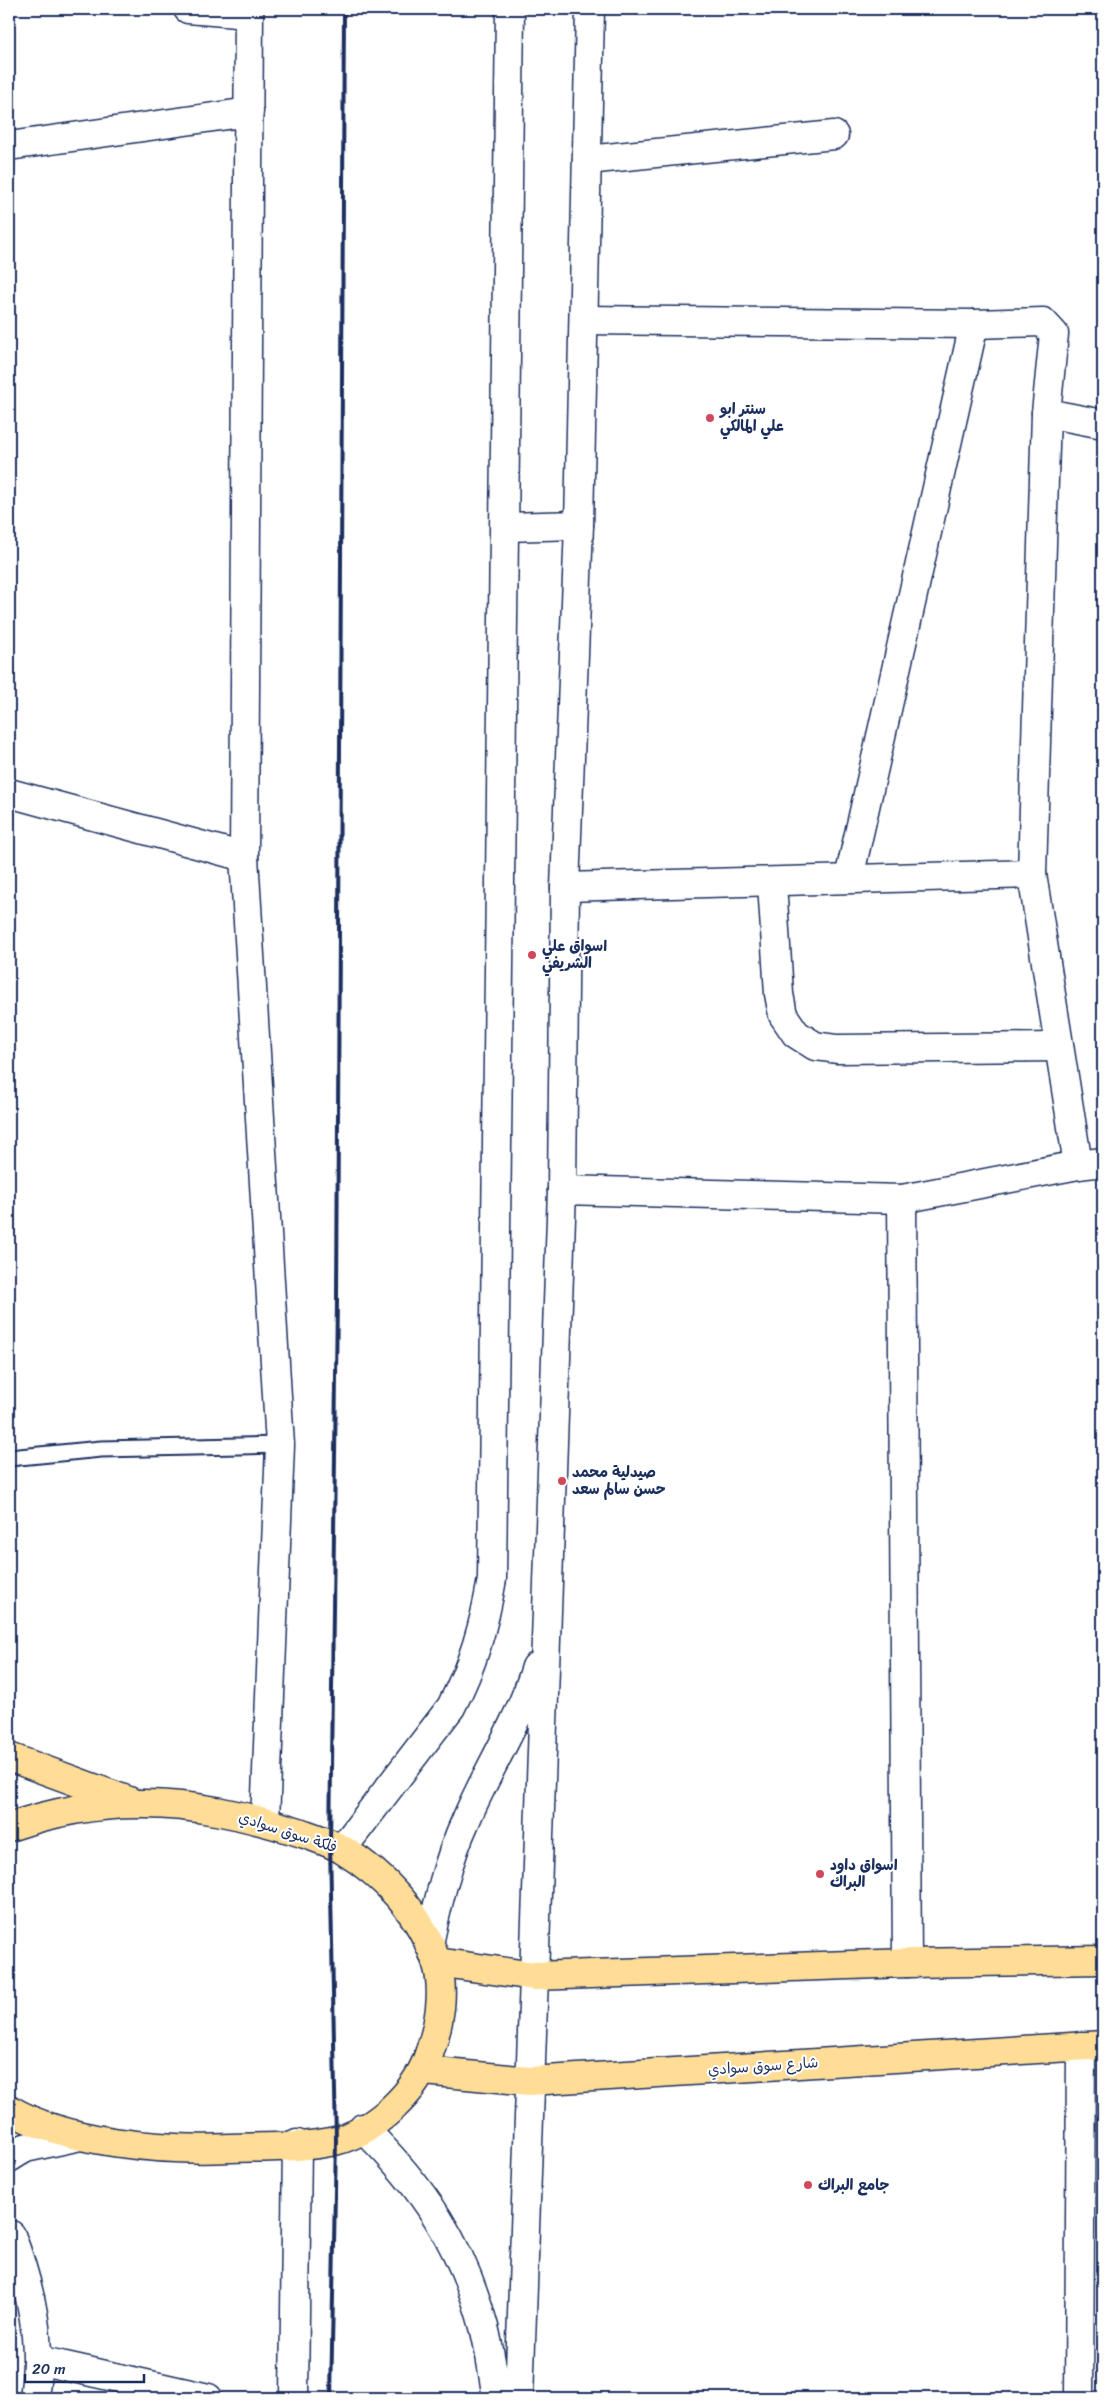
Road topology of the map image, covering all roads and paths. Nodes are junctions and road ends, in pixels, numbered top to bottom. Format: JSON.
{"nodes":[{"id":1,"x":188,"y":9,"type":"edge"},
{"id":2,"x":510,"y":9,"type":"edge"},
{"id":3,"x":590,"y":9,"type":"edge"},
{"id":4,"x":250,"y":11,"type":"edge"},
{"id":5,"x":249,"y":112,"type":"junction"},
{"id":6,"x":834,"y":135,"type":"dead end"},
{"id":7,"x":9,"y":146,"type":"edge"},
{"id":8,"x":587,"y":160,"type":"junction"},
{"id":9,"x":584,"y":320,"type":"junction"},
{"id":10,"x":974,"y":324,"type":"junction"},
{"id":11,"x":1046,"y":413,"type":"junction"},
{"id":12,"x":1103,"y":424,"type":"edge"},
{"id":13,"x":579,"y":525,"type":"junction"},
{"id":14,"x":505,"y":527,"type":"junction"},
{"id":15,"x":9,"y":793,"type":"edge"},
{"id":16,"x":244,"y":857,"type":"junction"},
{"id":17,"x":1032,"y":874,"type":"junction"},
{"id":18,"x":849,"y":878,"type":"junction"},
{"id":19,"x":772,"y":883,"type":"junction"},
{"id":20,"x":565,"y":887,"type":"junction"},
{"id":21,"x":1059,"y":1047,"type":"junction"},
{"id":22,"x":1091,"y":1164,"type":"edge"},
{"id":23,"x":562,"y":1190,"type":"junction"},
{"id":24,"x":902,"y":1199,"type":"junction"},
{"id":25,"x":280,"y":1445,"type":"junction"},
{"id":26,"x":9,"y":1458,"type":"edge"},
{"id":27,"x":546,"y":1631,"type":"junction"},
{"id":28,"x":9,"y":1757,"type":"edge"},
{"id":29,"x":138,"y":1804,"type":"junction"},
{"id":30,"x":265,"y":1821,"type":"junction"},
{"id":31,"x":9,"y":1827,"type":"edge"},
{"id":32,"x":342,"y":1849,"type":"junction"},
{"id":33,"x":433,"y":1953,"type":"junction"},
{"id":34,"x":1103,"y":1960,"type":"edge"},
{"id":35,"x":907,"y":1963,"type":"junction"},
{"id":36,"x":534,"y":1976,"type":"junction"},
{"id":37,"x":1092,"y":2046,"type":"edge"},
{"id":38,"x":424,"y":2071,"type":"junction"},
{"id":39,"x":530,"y":2081,"type":"junction"},
{"id":40,"x":9,"y":2109,"type":"edge"},
{"id":41,"x":363,"y":2128,"type":"junction"},
{"id":42,"x":80,"y":2136,"type":"junction"},
{"id":43,"x":297,"y":2144,"type":"junction"},
{"id":44,"x":9,"y":2158,"type":"edge"},
{"id":45,"x":11,"y":2235,"type":"dead end"},
{"id":46,"x":38,"y":2360,"type":"junction"},
{"id":47,"x":34,"y":2398,"type":"edge"},
{"id":48,"x":208,"y":2398,"type":"edge"},
{"id":49,"x":294,"y":2398,"type":"edge"},
{"id":50,"x":497,"y":2398,"type":"edge"},
{"id":51,"x":519,"y":2398,"type":"edge"},
{"id":52,"x":1084,"y":2398,"type":"edge"}],
"edges":[{"from":1,"to":4,"type":"street"},
{"from":2,"to":14,"type":"street"},
{"from":3,"to":8,"type":"street"},
{"from":4,"to":5,"type":"street"},
{"from":5,"to":7,"type":"street"},
{"from":5,"to":16,"type":"street"},
{"from":6,"to":8,"type":"street"},
{"from":8,"to":9,"type":"street"},
{"from":9,"to":10,"type":"street"},
{"from":9,"to":13,"type":"street"},
{"from":10,"to":11,"type":"street"},
{"from":10,"to":18,"type":"street"},
{"from":11,"to":12,"type":"street"},
{"from":11,"to":17,"type":"street"},
{"from":13,"to":14,"type":"street"},
{"from":13,"to":20,"type":"street"},
{"from":14,"to":32,"type":"street"},
{"from":15,"to":16,"type":"street"},
{"from":16,"to":25,"type":"street"},
{"from":17,"to":18,"type":"street"},
{"from":17,"to":21,"type":"street"},
{"from":18,"to":19,"type":"street"},
{"from":19,"to":20,"type":"street"},
{"from":19,"to":21,"type":"street"},
{"from":20,"to":23,"type":"street"},
{"from":21,"to":22,"type":"street"},
{"from":22,"to":24,"type":"street"},
{"from":23,"to":24,"type":"street"},
{"from":23,"to":27,"type":"street"},
{"from":24,"to":35,"type":"street"},
{"from":25,"to":26,"type":"lane"},
{"from":25,"to":30,"type":"street"},
{"from":27,"to":33,"type":"street"},
{"from":27,"to":36,"type":"street"},
{"from":28,"to":29,"type":"main road"},
{"from":29,"to":30,"type":"main road","name":"فلكة سوق سوادي"},
{"from":29,"to":31,"type":"main road","name":"فلكة سوق سوادي"},
{"from":30,"to":32,"type":"main road","name":"فلكة سوق سوادي"},
{"from":32,"to":33,"type":"main road","name":"فلكة سوق سوادي"},
{"from":33,"to":36,"type":"main road"},
{"from":33,"to":38,"type":"main road","name":"فلكة سوق سوادي"},
{"from":34,"to":35,"type":"main road"},
{"from":35,"to":36,"type":"main road"},
{"from":36,"to":39,"type":"street"},
{"from":37,"to":39,"type":"main road","name":"شارع سوق سوادي"},
{"from":37,"to":52,"type":"street"},
{"from":38,"to":39,"type":"main road","name":"شارع سوق سوادي"},
{"from":38,"to":41,"type":"main road","name":"فلكة سوق سوادي"},
{"from":39,"to":51,"type":"street"},
{"from":40,"to":42,"type":"main road","name":"فلكة سوق سوادي"},
{"from":41,"to":43,"type":"main road","name":"فلكة سوق سوادي"},
{"from":41,"to":50,"type":"street"},
{"from":42,"to":43,"type":"main road","name":"فلكة سوق سوادي"},
{"from":42,"to":44,"type":"street"},
{"from":43,"to":49,"type":"street"},
{"from":45,"to":46,"type":"street"},
{"from":46,"to":47,"type":"street"},
{"from":46,"to":48,"type":"street"}]}
